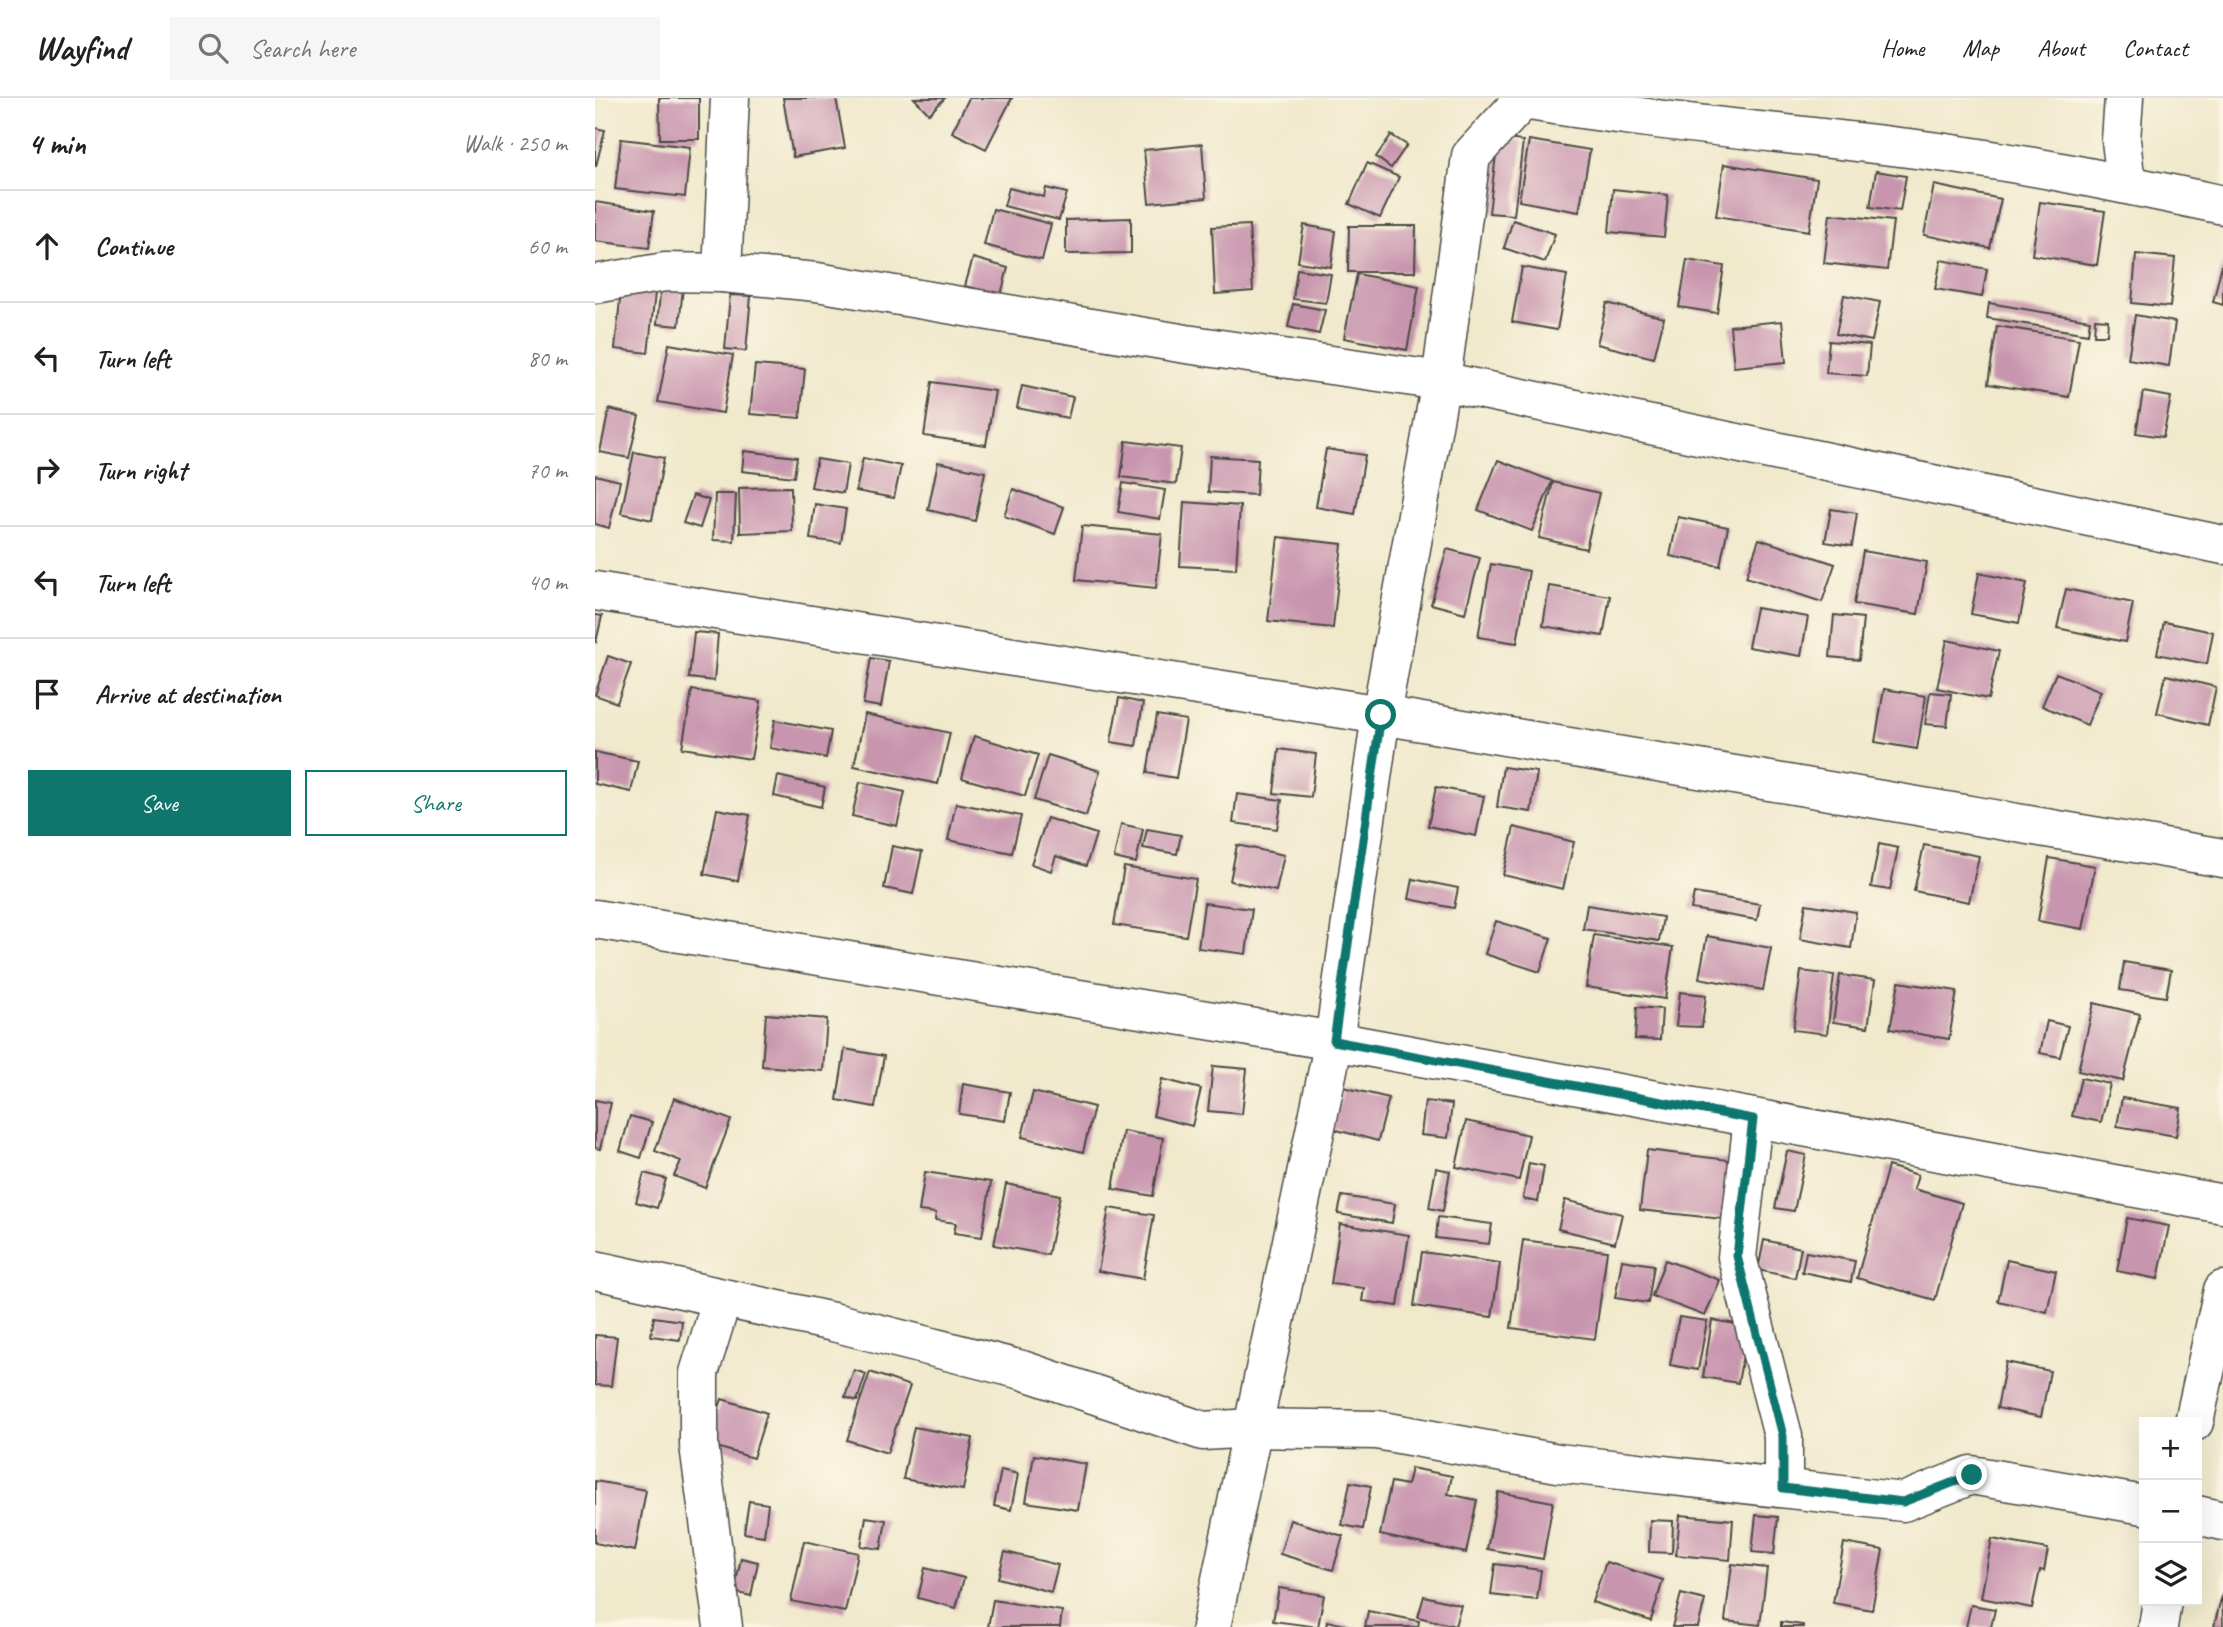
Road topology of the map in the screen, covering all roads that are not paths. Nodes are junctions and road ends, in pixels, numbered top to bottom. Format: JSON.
{"nodes":[{"id":1,"x":730,"y":98,"type":"edge"},
{"id":2,"x":2124,"y":98,"type":"edge"},
{"id":3,"x":2126,"y":184,"type":"junction"},
{"id":4,"x":2223,"y":205,"type":"edge"},
{"id":5,"x":722,"y":272,"type":"junction"},
{"id":6,"x":595,"y":284,"type":"edge"},
{"id":7,"x":1441,"y":381,"type":"junction"},
{"id":8,"x":2223,"y":545,"type":"edge"},
{"id":9,"x":595,"y":591,"type":"edge"},
{"id":10,"x":1381,"y":715,"type":"junction"},
{"id":11,"x":2223,"y":858,"type":"edge"},
{"id":12,"x":595,"y":919,"type":"edge"},
{"id":13,"x":1334,"y":1041,"type":"junction"},
{"id":14,"x":1753,"y":1119,"type":"junction"},
{"id":15,"x":2223,"y":1204,"type":"edge"},
{"id":16,"x":595,"y":1270,"type":"edge"},
{"id":17,"x":2223,"y":1290,"type":"edge"},
{"id":18,"x":722,"y":1298,"type":"junction"},
{"id":19,"x":2195,"y":1417,"type":"edge"},
{"id":20,"x":1253,"y":1428,"type":"junction"},
{"id":21,"x":1783,"y":1488,"type":"junction"},
{"id":22,"x":2139,"y":1504,"type":"edge"},
{"id":23,"x":2202,"y":1516,"type":"edge"},
{"id":24,"x":2223,"y":1521,"type":"edge"},
{"id":25,"x":2161,"y":1606,"type":"edge"},
{"id":26,"x":723,"y":1627,"type":"edge"},
{"id":27,"x":1211,"y":1627,"type":"edge"},
{"id":28,"x":2158,"y":1627,"type":"edge"}],
"edges":[{"from":1,"to":5,"type":"street"},
{"from":2,"to":3,"type":"street"},
{"from":3,"to":4,"type":"street"},
{"from":3,"to":7,"type":"street"},
{"from":5,"to":6,"type":"street"},
{"from":5,"to":7,"type":"street"},
{"from":7,"to":8,"type":"street"},
{"from":7,"to":10,"type":"street"},
{"from":9,"to":10,"type":"street"},
{"from":10,"to":11,"type":"street"},
{"from":10,"to":13,"type":"street"},
{"from":12,"to":13,"type":"street"},
{"from":13,"to":14,"type":"street"},
{"from":13,"to":20,"type":"street"},
{"from":14,"to":15,"type":"street"},
{"from":14,"to":21,"type":"street"},
{"from":16,"to":18,"type":"street"},
{"from":17,"to":19,"type":"street"},
{"from":18,"to":20,"type":"street"},
{"from":18,"to":26,"type":"street"},
{"from":20,"to":21,"type":"street"},
{"from":20,"to":27,"type":"street"},
{"from":21,"to":22,"type":"street"},
{"from":23,"to":24,"type":"street"},
{"from":25,"to":28,"type":"street"}]}
